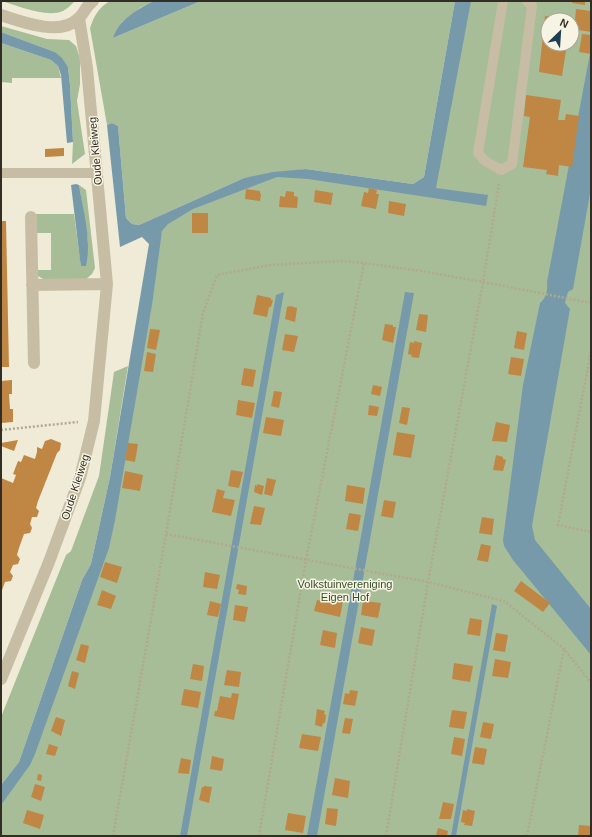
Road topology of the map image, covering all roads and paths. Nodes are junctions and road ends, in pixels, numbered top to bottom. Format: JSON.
{"nodes":[{"id":1,"x":93,"y":1,"type":"edge"},
{"id":2,"x":503,"y":1,"type":"edge"},
{"id":3,"x":528,"y":1,"type":"edge"},
{"id":4,"x":1,"y":15,"type":"edge"},
{"id":5,"x":79,"y":18,"type":"junction"},
{"id":6,"x":501,"y":170,"type":"junction"},
{"id":7,"x":1,"y":173,"type":"edge"},
{"id":8,"x":97,"y":173,"type":"junction"},
{"id":9,"x":31,"y":218,"type":"dead end"},
{"id":10,"x":364,"y":263,"type":"junction"},
{"id":11,"x":483,"y":282,"type":"junction"},
{"id":12,"x":107,"y":284,"type":"junction"},
{"id":13,"x":32,"y":285,"type":"junction"},
{"id":14,"x":591,"y":303,"type":"edge"},
{"id":15,"x":591,"y":351,"type":"edge"},
{"id":16,"x":34,"y":363,"type":"dead end"},
{"id":17,"x":94,"y":420,"type":"junction"},
{"id":18,"x":1,"y":430,"type":"edge"},
{"id":19,"x":591,"y":532,"type":"edge"},
{"id":20,"x":166,"y":534,"type":"junction"},
{"id":21,"x":306,"y":560,"type":"junction"},
{"id":22,"x":428,"y":582,"type":"junction"},
{"id":23,"x":564,"y":649,"type":"junction"},
{"id":24,"x":1,"y":679,"type":"edge"},
{"id":25,"x":591,"y":683,"type":"edge"},
{"id":26,"x":113,"y":836,"type":"edge"},
{"id":27,"x":259,"y":836,"type":"edge"},
{"id":28,"x":386,"y":836,"type":"edge"},
{"id":29,"x":527,"y":836,"type":"edge"}],
"edges":[{"from":1,"to":5,"type":"street"},
{"from":2,"to":6,"type":"lane"},
{"from":3,"to":6,"type":"lane"},
{"from":4,"to":5,"type":"street"},
{"from":5,"to":8,"type":"street","name":"Oude Kleiweg"},
{"from":6,"to":11,"type":"path"},
{"from":7,"to":8,"type":"lane"},
{"from":8,"to":12,"type":"street","name":"Oude Kleiweg"},
{"from":9,"to":13,"type":"street"},
{"from":10,"to":11,"type":"path"},
{"from":10,"to":20,"type":"path"},
{"from":10,"to":21,"type":"path"},
{"from":11,"to":14,"type":"path"},
{"from":11,"to":22,"type":"path"},
{"from":12,"to":13,"type":"street"},
{"from":12,"to":17,"type":"street","name":"Oude Kleiweg"},
{"from":13,"to":16,"type":"street"},
{"from":15,"to":19,"type":"path"},
{"from":17,"to":18,"type":"path"},
{"from":17,"to":24,"type":"street","name":"Oude Kleiweg"},
{"from":20,"to":21,"type":"path"},
{"from":20,"to":26,"type":"path"},
{"from":21,"to":22,"type":"path"},
{"from":21,"to":27,"type":"path"},
{"from":22,"to":23,"type":"path"},
{"from":22,"to":28,"type":"path"},
{"from":23,"to":25,"type":"path"},
{"from":23,"to":29,"type":"path"}]}
